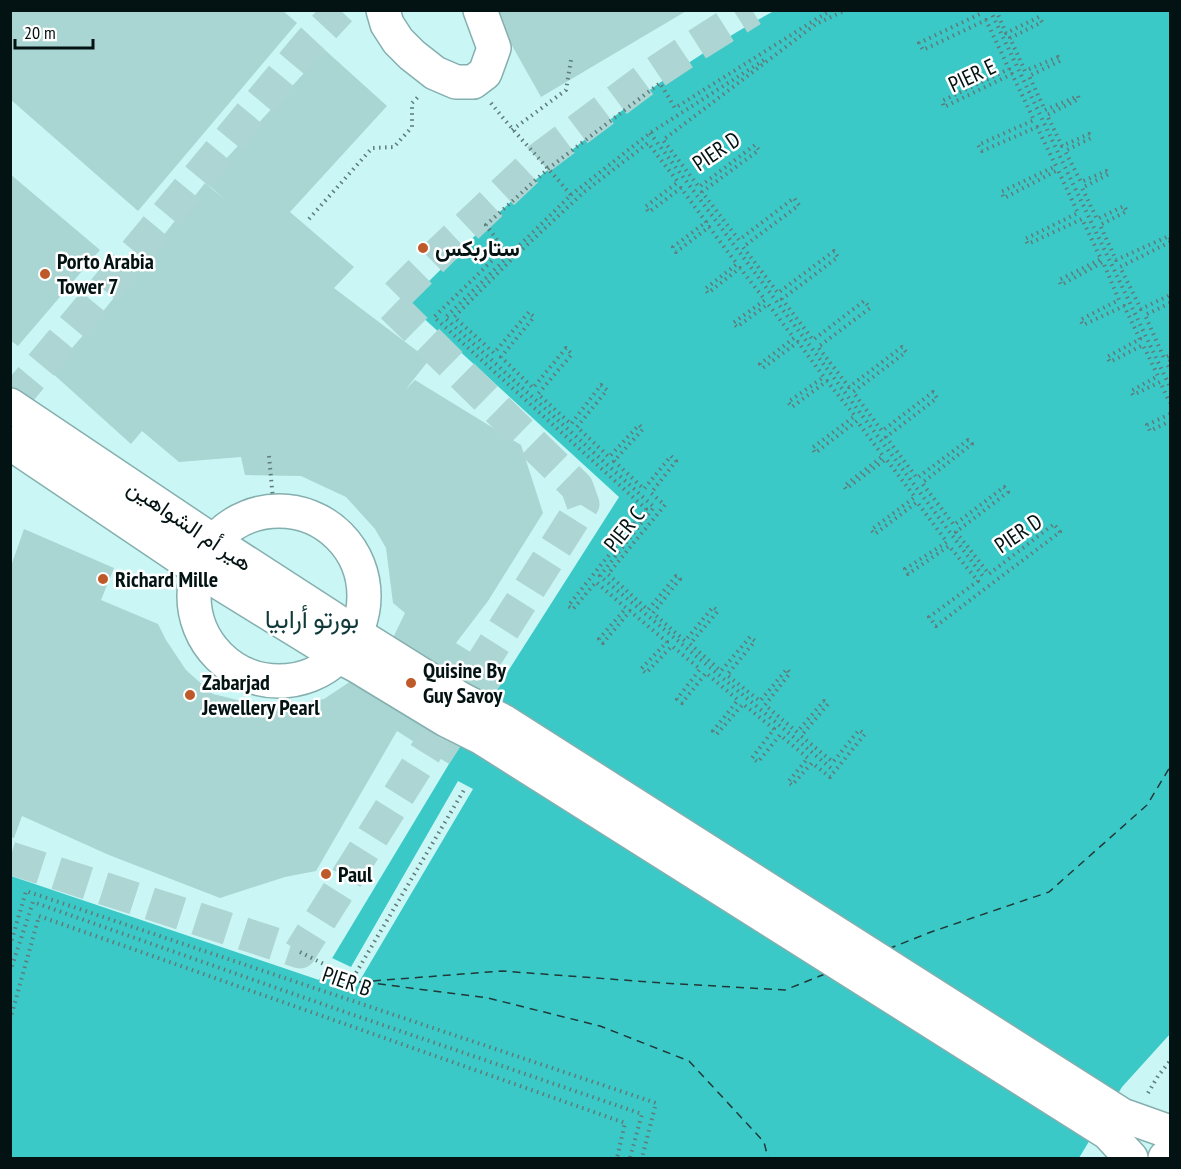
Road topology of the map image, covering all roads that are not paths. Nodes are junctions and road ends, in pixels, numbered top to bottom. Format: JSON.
{"nodes":[{"id":1,"x":383,"y":10,"type":"edge"},
{"id":2,"x":480,"y":10,"type":"edge"},
{"id":3,"x":10,"y":405,"type":"edge"},
{"id":4,"x":10,"y":443,"type":"edge"},
{"id":5,"x":213,"y":541,"type":"junction"},
{"id":6,"x":197,"y":569,"type":"junction"},
{"id":7,"x":356,"y":650,"type":"junction"},
{"id":8,"x":1121,"y":1122,"type":"junction"},
{"id":9,"x":1170,"y":1132,"type":"edge"},
{"id":10,"x":1170,"y":1153,"type":"edge"},
{"id":11,"x":1131,"y":1158,"type":"edge"},
{"id":12,"x":1165,"y":1158,"type":"edge"}],
"edges":[{"from":1,"to":2,"type":"street"},
{"from":3,"to":5,"type":"street","name":"هير أم الشواهين"},
{"from":4,"to":6,"type":"street","name":"هير أم الشواهين"},
{"from":5,"to":6,"type":"street"},
{"from":5,"to":7,"type":"street","name":"هير أم الشواهين"},
{"from":5,"to":7,"type":"street"},
{"from":6,"to":7,"type":"street","name":"هير أم الشواهين"},
{"from":6,"to":7,"type":"street"},
{"from":7,"to":8,"type":"street"},
{"from":8,"to":9,"type":"street"},
{"from":8,"to":11,"type":"street"},
{"from":10,"to":12,"type":"street"}]}
